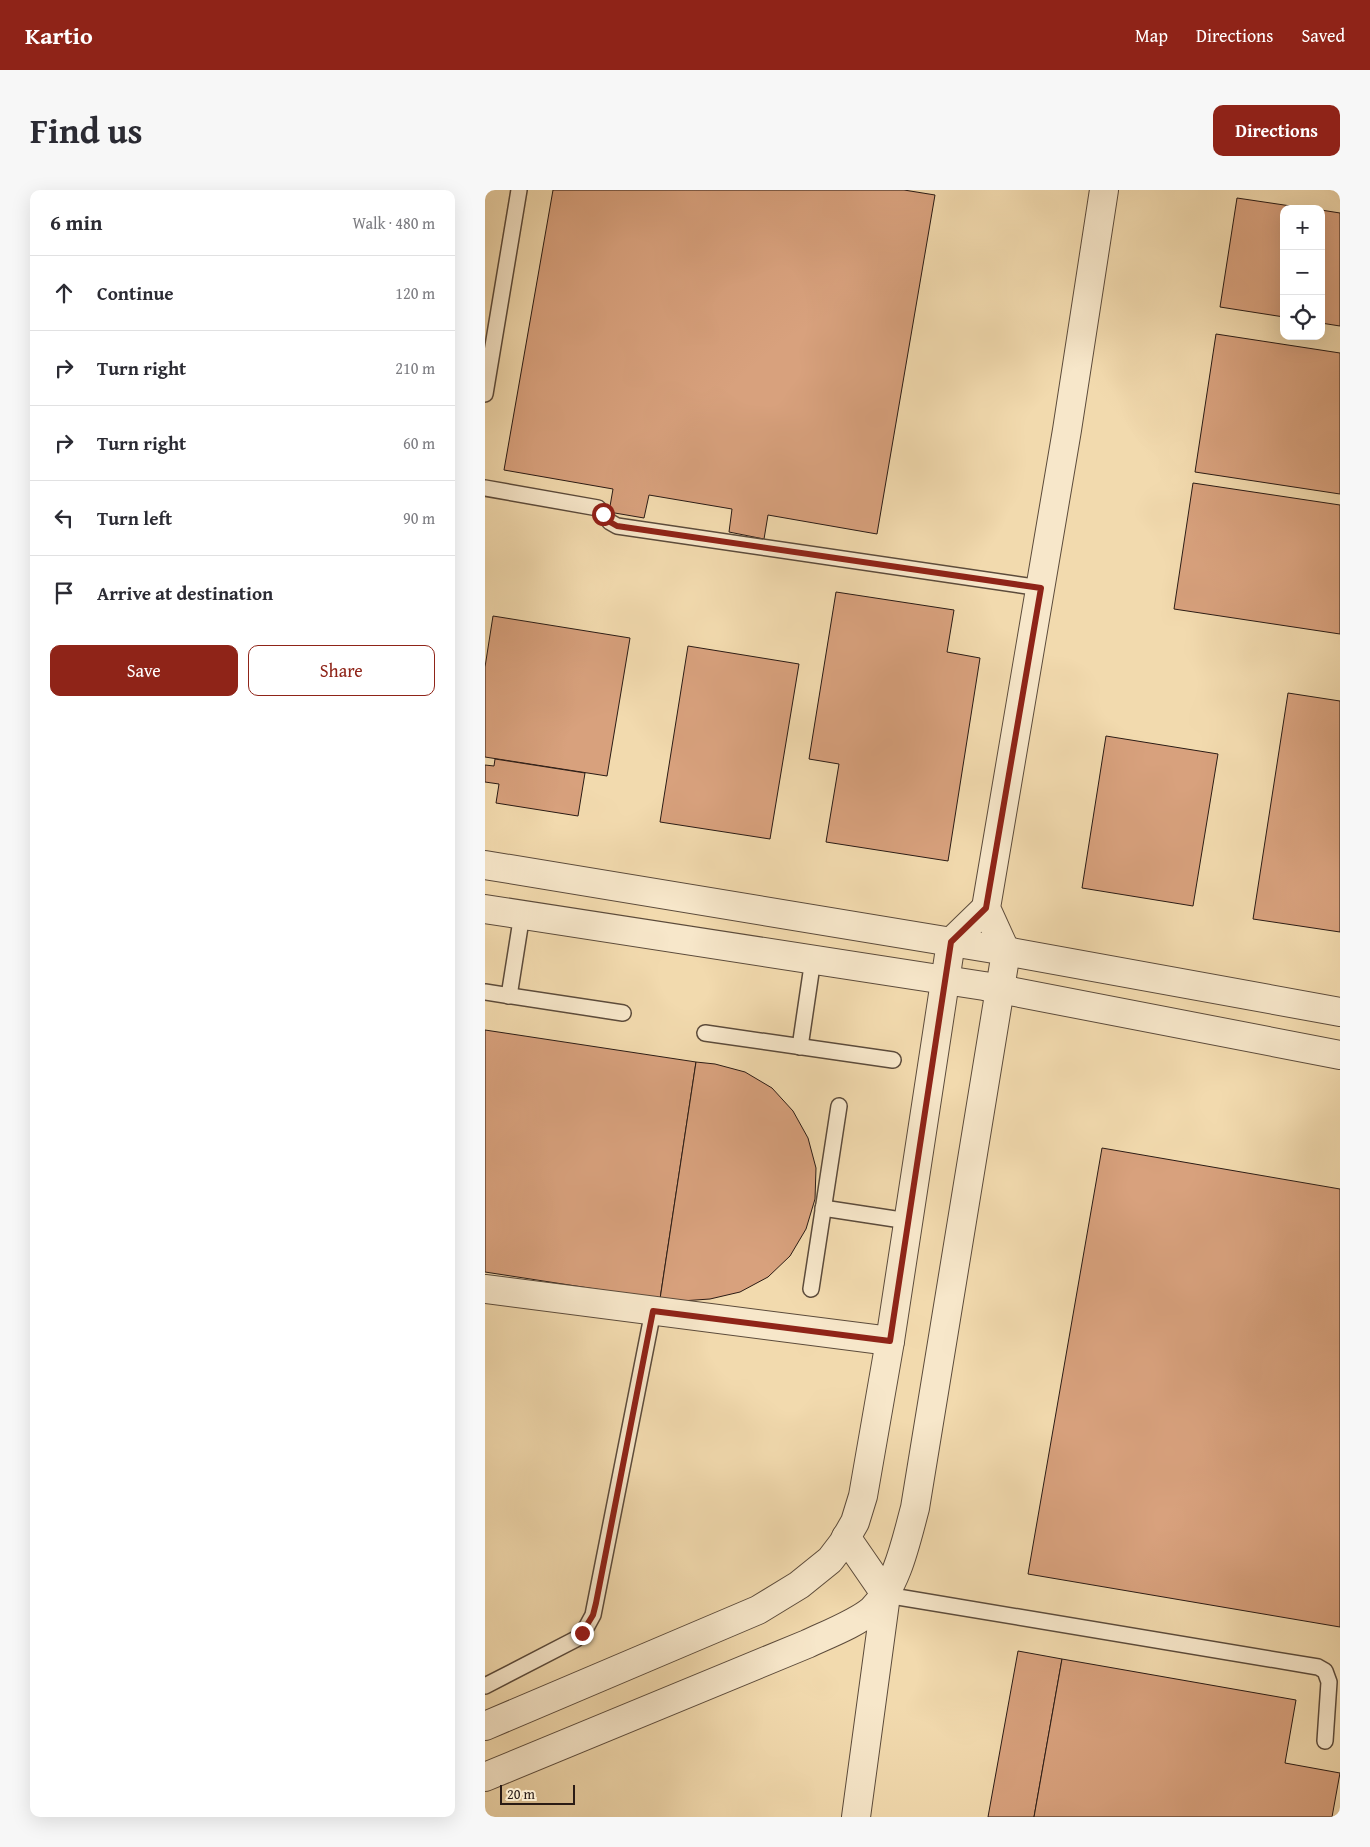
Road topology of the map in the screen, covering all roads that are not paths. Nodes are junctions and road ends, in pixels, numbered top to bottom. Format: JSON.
{"nodes":[{"id":1,"x":519,"y":190,"type":"edge"},
{"id":2,"x":1104,"y":190,"type":"edge"},
{"id":3,"x":485,"y":394,"type":"edge"},
{"id":4,"x":485,"y":488,"type":"edge"},
{"id":5,"x":1041,"y":588,"type":"junction"},
{"id":6,"x":485,"y":864,"type":"edge"},
{"id":7,"x":986,"y":908,"type":"junction"},
{"id":8,"x":485,"y":909,"type":"edge"},
{"id":9,"x":522,"y":914,"type":"junction"},
{"id":10,"x":951,"y":942,"type":"junction"},
{"id":11,"x":1006,"y":952,"type":"junction"},
{"id":12,"x":813,"y":959,"type":"junction"},
{"id":13,"x":945,"y":980,"type":"junction"},
{"id":14,"x":999,"y":990,"type":"junction"},
{"id":15,"x":485,"y":992,"type":"edge"},
{"id":16,"x":509,"y":996,"type":"junction"},
{"id":17,"x":1340,"y":1012,"type":"edge"},
{"id":18,"x":623,"y":1013,"type":"dead end"},
{"id":19,"x":705,"y":1033,"type":"dead end"},
{"id":20,"x":800,"y":1047,"type":"junction"},
{"id":21,"x":1340,"y":1055,"type":"edge"},
{"id":22,"x":893,"y":1060,"type":"dead end"},
{"id":23,"x":839,"y":1106,"type":"dead end"},
{"id":24,"x":823,"y":1208,"type":"junction"},
{"id":25,"x":908,"y":1222,"type":"junction"},
{"id":26,"x":485,"y":1289,"type":"edge"},
{"id":27,"x":811,"y":1289,"type":"dead end"},
{"id":28,"x":653,"y":1311,"type":"junction"},
{"id":29,"x":890,"y":1341,"type":"junction"},
{"id":30,"x":846,"y":1537,"type":"junction"},
{"id":31,"x":885,"y":1595,"type":"junction"},
{"id":32,"x":485,"y":1686,"type":"edge"},
{"id":33,"x":485,"y":1726,"type":"edge"},
{"id":34,"x":1325,"y":1741,"type":"dead end"},
{"id":35,"x":486,"y":1773,"type":"edge"},
{"id":36,"x":856,"y":1817,"type":"edge"}],
"edges":[{"from":1,"to":3,"type":"lane"},
{"from":2,"to":5,"type":"street"},
{"from":4,"to":5,"type":"lane"},
{"from":5,"to":7,"type":"street"},
{"from":6,"to":10,"type":"street"},
{"from":7,"to":10,"type":"street"},
{"from":7,"to":11,"type":"street"},
{"from":8,"to":9,"type":"street"},
{"from":9,"to":12,"type":"street"},
{"from":9,"to":16,"type":"lane"},
{"from":10,"to":11,"type":"street"},
{"from":10,"to":13,"type":"street"},
{"from":11,"to":14,"type":"street"},
{"from":11,"to":17,"type":"street"},
{"from":12,"to":13,"type":"street"},
{"from":12,"to":20,"type":"lane"},
{"from":13,"to":14,"type":"street"},
{"from":13,"to":25,"type":"street"},
{"from":14,"to":21,"type":"street"},
{"from":14,"to":31,"type":"street"},
{"from":15,"to":16,"type":"lane"},
{"from":16,"to":18,"type":"lane"},
{"from":19,"to":20,"type":"lane"},
{"from":20,"to":22,"type":"lane"},
{"from":23,"to":24,"type":"lane"},
{"from":24,"to":25,"type":"lane"},
{"from":24,"to":27,"type":"lane"},
{"from":25,"to":29,"type":"street"},
{"from":26,"to":28,"type":"street"},
{"from":28,"to":29,"type":"street"},
{"from":28,"to":32,"type":"lane"},
{"from":29,"to":30,"type":"street"},
{"from":30,"to":31,"type":"street"},
{"from":30,"to":33,"type":"street"},
{"from":31,"to":34,"type":"lane"},
{"from":31,"to":35,"type":"street"},
{"from":31,"to":36,"type":"street"}]}
